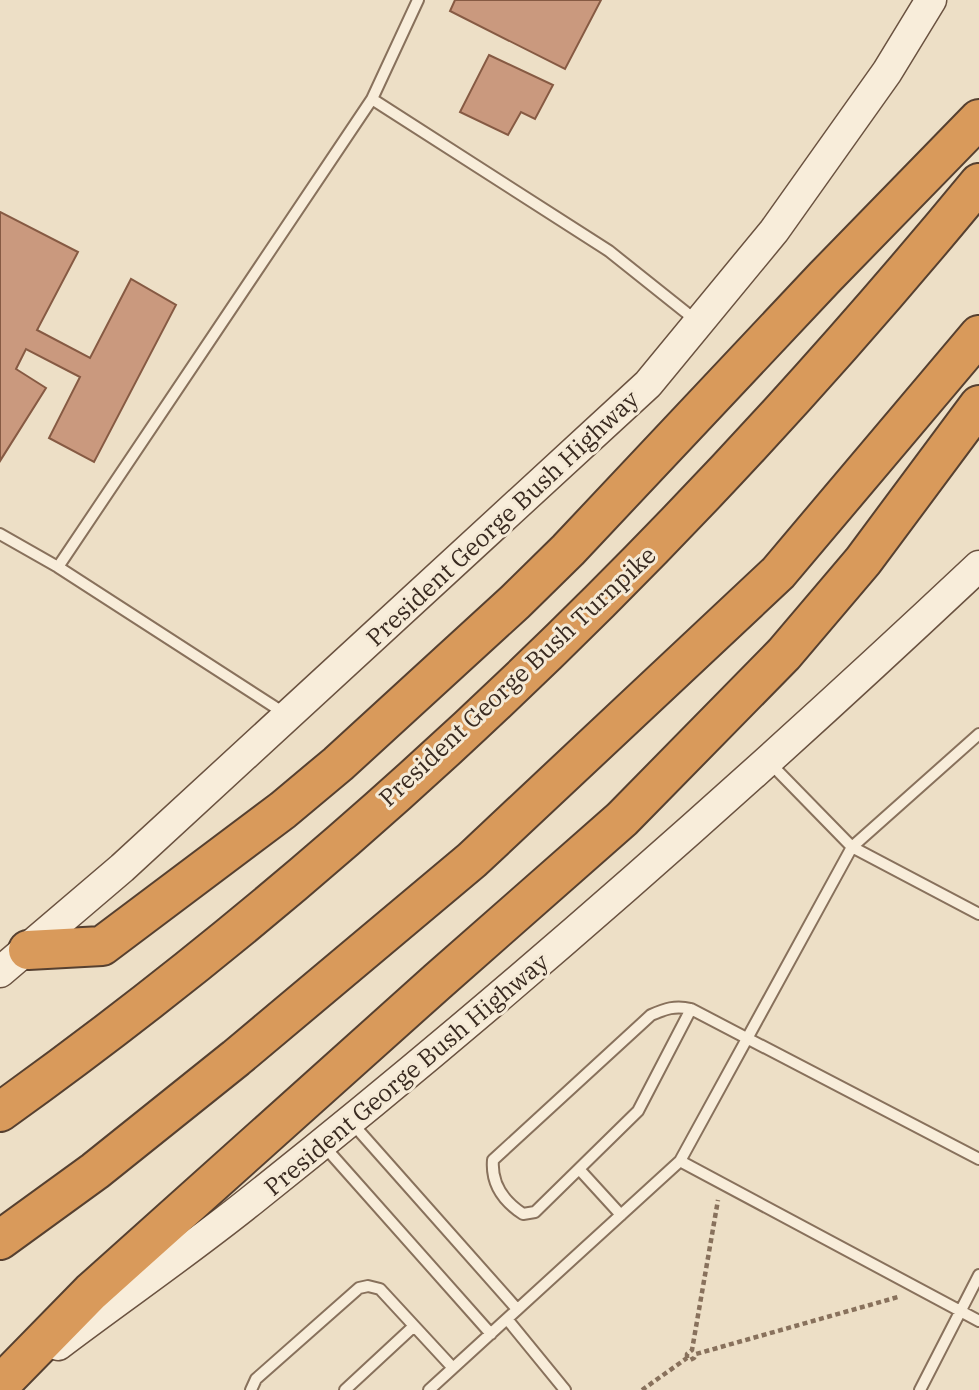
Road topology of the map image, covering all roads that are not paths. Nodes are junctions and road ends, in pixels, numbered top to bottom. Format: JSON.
{"nodes":[{"id":1,"x":418,"y":0,"type":"edge"},
{"id":2,"x":931,"y":0,"type":"edge"},
{"id":3,"x":372,"y":99,"type":"junction"},
{"id":4,"x":979,"y":119,"type":"edge"},
{"id":5,"x":979,"y":183,"type":"edge"},
{"id":6,"x":699,"y":322,"type":"junction"},
{"id":7,"x":979,"y":335,"type":"edge"},
{"id":8,"x":979,"y":405,"type":"edge"},
{"id":9,"x":0,"y":534,"type":"edge"},
{"id":10,"x":979,"y":566,"type":"edge"},
{"id":11,"x":58,"y":567,"type":"junction"},
{"id":12,"x":288,"y":715,"type":"junction"},
{"id":13,"x":979,"y":734,"type":"edge"},
{"id":14,"x":769,"y":762,"type":"junction"},
{"id":15,"x":852,"y":846,"type":"junction"},
{"id":16,"x":979,"y":914,"type":"edge"},
{"id":17,"x":14,"y":961,"type":"edge"},
{"id":18,"x":691,"y":1009,"type":"junction"},
{"id":19,"x":747,"y":1039,"type":"junction"},
{"id":20,"x":0,"y":1112,"type":"edge"},
{"id":21,"x":351,"y":1121,"type":"junction"},
{"id":22,"x":322,"y":1144,"type":"junction"},
{"id":23,"x":979,"y":1159,"type":"edge"},
{"id":24,"x":680,"y":1161,"type":"junction"},
{"id":25,"x":579,"y":1169,"type":"junction"},
{"id":26,"x":621,"y":1215,"type":"junction"},
{"id":27,"x":0,"y":1240,"type":"edge"},
{"id":28,"x":979,"y":1275,"type":"edge"},
{"id":29,"x":517,"y":1309,"type":"junction"},
{"id":30,"x":960,"y":1311,"type":"junction"},
{"id":31,"x":507,"y":1319,"type":"junction"},
{"id":32,"x":979,"y":1321,"type":"edge"},
{"id":33,"x":414,"y":1326,"type":"junction"},
{"id":34,"x":491,"y":1334,"type":"junction"},
{"id":35,"x":453,"y":1368,"type":"junction"},
{"id":36,"x":0,"y":1387,"type":"edge"},
{"id":37,"x":251,"y":1390,"type":"edge"},
{"id":38,"x":345,"y":1390,"type":"edge"},
{"id":39,"x":429,"y":1390,"type":"edge"},
{"id":40,"x":565,"y":1390,"type":"edge"},
{"id":41,"x":920,"y":1390,"type":"edge"}],
"edges":[{"from":1,"to":3,"type":"lane"},
{"from":2,"to":6,"type":"main road","name":"President George Bush Highway"},
{"from":3,"to":6,"type":"lane"},
{"from":3,"to":11,"type":"lane"},
{"from":4,"to":17,"type":"highway"},
{"from":5,"to":20,"type":"highway","name":"President George Bush Turnpike"},
{"from":6,"to":12,"type":"main road","name":"President George Bush Highway"},
{"from":7,"to":27,"type":"highway"},
{"from":8,"to":36,"type":"highway"},
{"from":9,"to":11,"type":"lane"},
{"from":10,"to":14,"type":"main road","name":"President George Bush Highway"},
{"from":11,"to":12,"type":"lane"},
{"from":12,"to":17,"type":"main road","name":"President George Bush Highway"},
{"from":13,"to":15,"type":"lane"},
{"from":14,"to":15,"type":"lane"},
{"from":14,"to":21,"type":"main road","name":"President George Bush Highway"},
{"from":15,"to":16,"type":"lane"},
{"from":15,"to":19,"type":"lane"},
{"from":18,"to":19,"type":"lane"},
{"from":18,"to":25,"type":"lane"},
{"from":18,"to":25,"type":"lane"},
{"from":19,"to":23,"type":"lane"},
{"from":19,"to":24,"type":"lane"},
{"from":21,"to":22,"type":"main road","name":"President George Bush Highway"},
{"from":21,"to":29,"type":"lane"},
{"from":22,"to":34,"type":"lane"},
{"from":22,"to":36,"type":"main road","name":"President George Bush Highway"},
{"from":24,"to":26,"type":"lane"},
{"from":24,"to":30,"type":"lane"},
{"from":25,"to":26,"type":"lane"},
{"from":26,"to":29,"type":"lane"},
{"from":28,"to":30,"type":"lane"},
{"from":29,"to":31,"type":"lane"},
{"from":30,"to":32,"type":"lane"},
{"from":30,"to":41,"type":"lane"},
{"from":31,"to":34,"type":"lane"},
{"from":31,"to":40,"type":"lane"},
{"from":33,"to":35,"type":"lane"},
{"from":33,"to":37,"type":"lane"},
{"from":33,"to":38,"type":"lane"},
{"from":34,"to":35,"type":"lane"},
{"from":35,"to":39,"type":"lane"}]}
